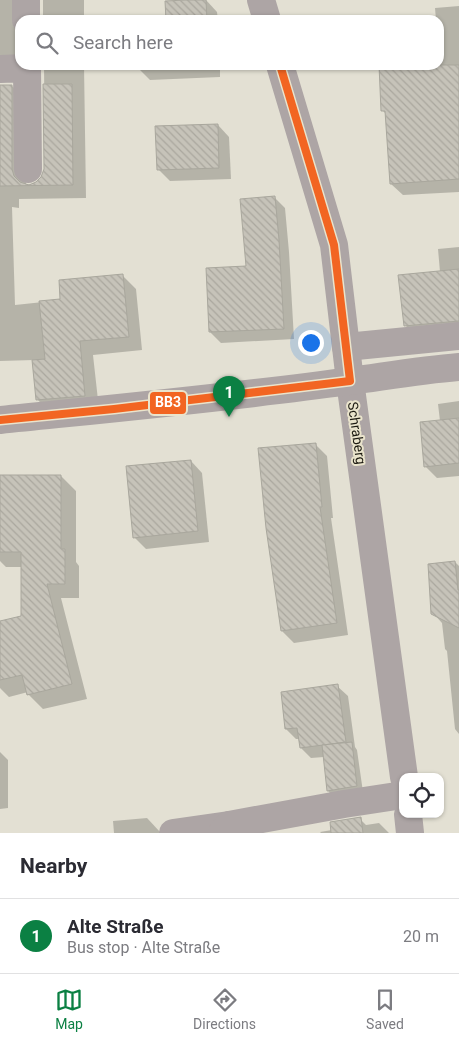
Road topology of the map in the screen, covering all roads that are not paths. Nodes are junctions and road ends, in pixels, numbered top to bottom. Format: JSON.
{"nodes":[{"id":1,"x":26,"y":0,"type":"edge"},
{"id":2,"x":261,"y":0,"type":"edge"},
{"id":3,"x":26,"y":15,"type":"edge"},
{"id":4,"x":266,"y":15,"type":"edge"},
{"id":5,"x":15,"y":67,"type":"edge"},
{"id":6,"x":0,"y":69,"type":"edge"},
{"id":7,"x":27,"y":70,"type":"edge"},
{"id":8,"x":282,"y":70,"type":"edge"},
{"id":9,"x":28,"y":169,"type":"dead end"},
{"id":10,"x":459,"y":336,"type":"edge"},
{"id":11,"x":346,"y":347,"type":"junction"},
{"id":12,"x":459,"y":366,"type":"edge"},
{"id":13,"x":350,"y":381,"type":"junction"},
{"id":14,"x":0,"y":420,"type":"edge"},
{"id":15,"x":403,"y":773,"type":"edge"},
{"id":16,"x":399,"y":796,"type":"edge"},
{"id":17,"x":408,"y":818,"type":"edge"},
{"id":18,"x":226,"y":829,"type":"edge"},
{"id":19,"x":173,"y":833,"type":"edge"},
{"id":20,"x":410,"y":833,"type":"edge"}],
"edges":[{"from":1,"to":3,"type":"street"},
{"from":2,"to":4,"type":"street"},
{"from":5,"to":6,"type":"street"},
{"from":7,"to":9,"type":"street"},
{"from":8,"to":11,"type":"street","name":"Schraberg"},
{"from":10,"to":11,"type":"street"},
{"from":11,"to":13,"type":"street","name":"Schraberg"},
{"from":12,"to":13,"type":"street"},
{"from":13,"to":14,"type":"street"},
{"from":13,"to":15,"type":"street","name":"Schraberg"},
{"from":16,"to":18,"type":"street"},
{"from":17,"to":20,"type":"street"},
{"from":18,"to":19,"type":"street"}]}
